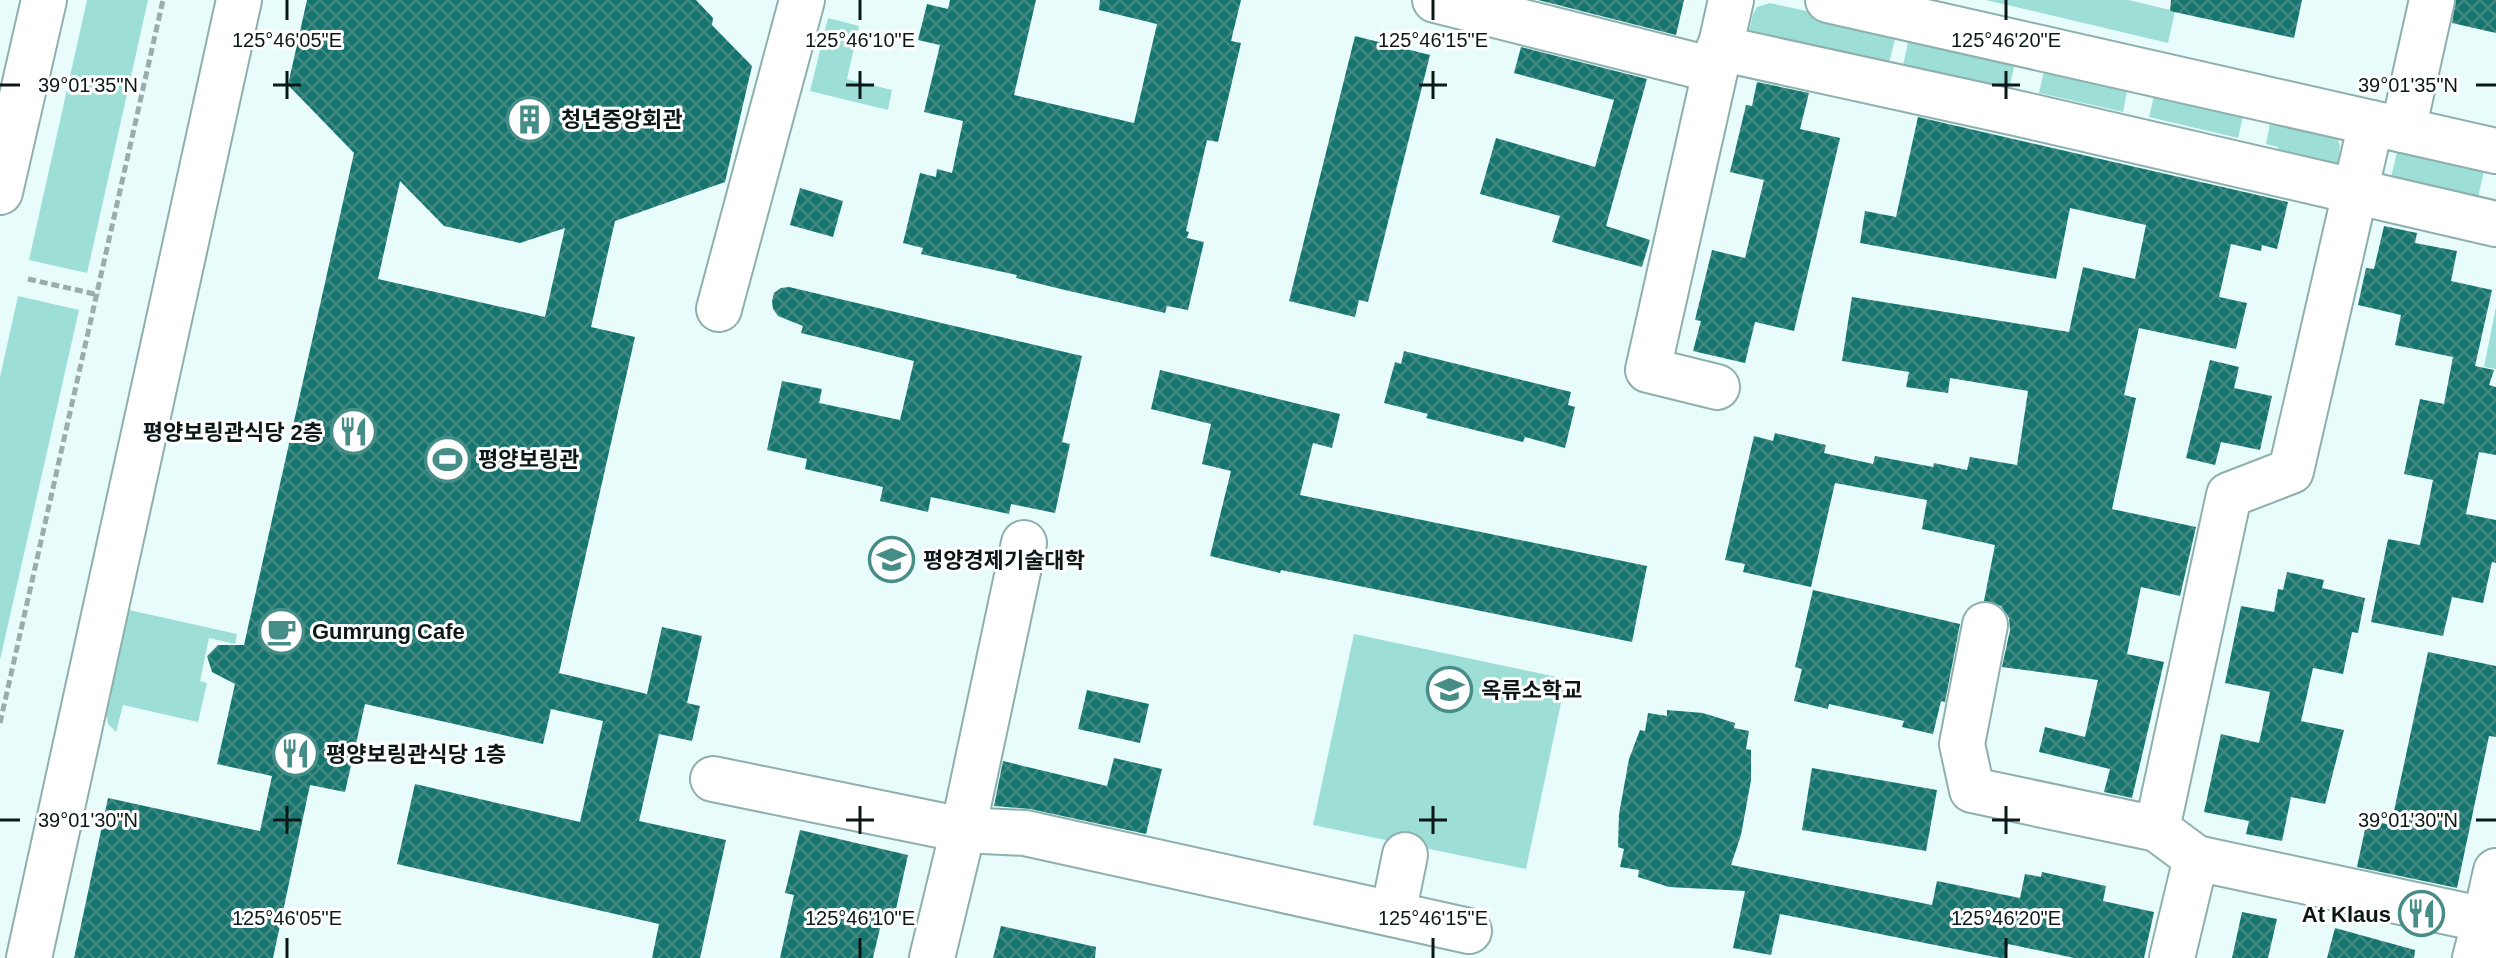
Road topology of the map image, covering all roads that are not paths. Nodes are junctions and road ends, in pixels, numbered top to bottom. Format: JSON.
{"nodes":[{"id":1,"x":44,"y":0,"type":"edge"},
{"id":2,"x":239,"y":0,"type":"edge"},
{"id":3,"x":802,"y":0,"type":"edge"},
{"id":4,"x":1435,"y":0,"type":"edge"},
{"id":5,"x":1731,"y":0,"type":"edge"},
{"id":6,"x":1828,"y":0,"type":"edge"},
{"id":7,"x":2432,"y":0,"type":"edge"},
{"id":8,"x":1883,"y":6,"type":"edge"},
{"id":9,"x":2031,"y":45,"type":"junction"},
{"id":10,"x":1716,"y":59,"type":"junction"},
{"id":11,"x":2016,"y":113,"type":"junction"},
{"id":12,"x":2387,"y":126,"type":"junction"},
{"id":13,"x":2496,"y":151,"type":"edge"},
{"id":14,"x":2356,"y":191,"type":"junction"},
{"id":15,"x":0,"y":192,"type":"edge"},
{"id":16,"x":2496,"y":224,"type":"edge"},
{"id":17,"x":719,"y":309,"type":"dead end"},
{"id":18,"x":1717,"y":387,"type":"dead end"},
{"id":19,"x":1024,"y":543,"type":"dead end"},
{"id":20,"x":1985,"y":625,"type":"dead end"},
{"id":21,"x":713,"y":779,"type":"dead end"},
{"id":22,"x":2157,"y":829,"type":"junction"},
{"id":23,"x":963,"y":830,"type":"junction"},
{"id":24,"x":1405,"y":855,"type":"dead end"},
{"id":25,"x":2196,"y":858,"type":"junction"},
{"id":26,"x":2496,"y":871,"type":"edge"},
{"id":27,"x":1393,"y":914,"type":"junction"},
{"id":28,"x":1469,"y":931,"type":"dead end"},
{"id":29,"x":2480,"y":939,"type":"edge"},
{"id":30,"x":29,"y":958,"type":"edge"},
{"id":31,"x":932,"y":958,"type":"edge"},
{"id":32,"x":2172,"y":958,"type":"edge"}],
"edges":[{"from":1,"to":15,"type":"street"},
{"from":2,"to":30,"type":"street"},
{"from":3,"to":17,"type":"street"},
{"from":4,"to":10,"type":"street"},
{"from":5,"to":10,"type":"street"},
{"from":6,"to":8,"type":"street"},
{"from":7,"to":12,"type":"street"},
{"from":8,"to":9,"type":"street"},
{"from":9,"to":11,"type":"street"},
{"from":9,"to":12,"type":"street"},
{"from":10,"to":11,"type":"street"},
{"from":10,"to":18,"type":"street"},
{"from":11,"to":14,"type":"street"},
{"from":12,"to":13,"type":"street"},
{"from":12,"to":14,"type":"street"},
{"from":14,"to":16,"type":"street"},
{"from":14,"to":22,"type":"street"},
{"from":19,"to":23,"type":"street"},
{"from":20,"to":22,"type":"street"},
{"from":21,"to":23,"type":"street"},
{"from":22,"to":25,"type":"street"},
{"from":23,"to":27,"type":"street"},
{"from":23,"to":31,"type":"street"},
{"from":24,"to":27,"type":"street"},
{"from":25,"to":29,"type":"street"},
{"from":25,"to":32,"type":"street"},
{"from":26,"to":29,"type":"street"},
{"from":27,"to":28,"type":"street"}]}
